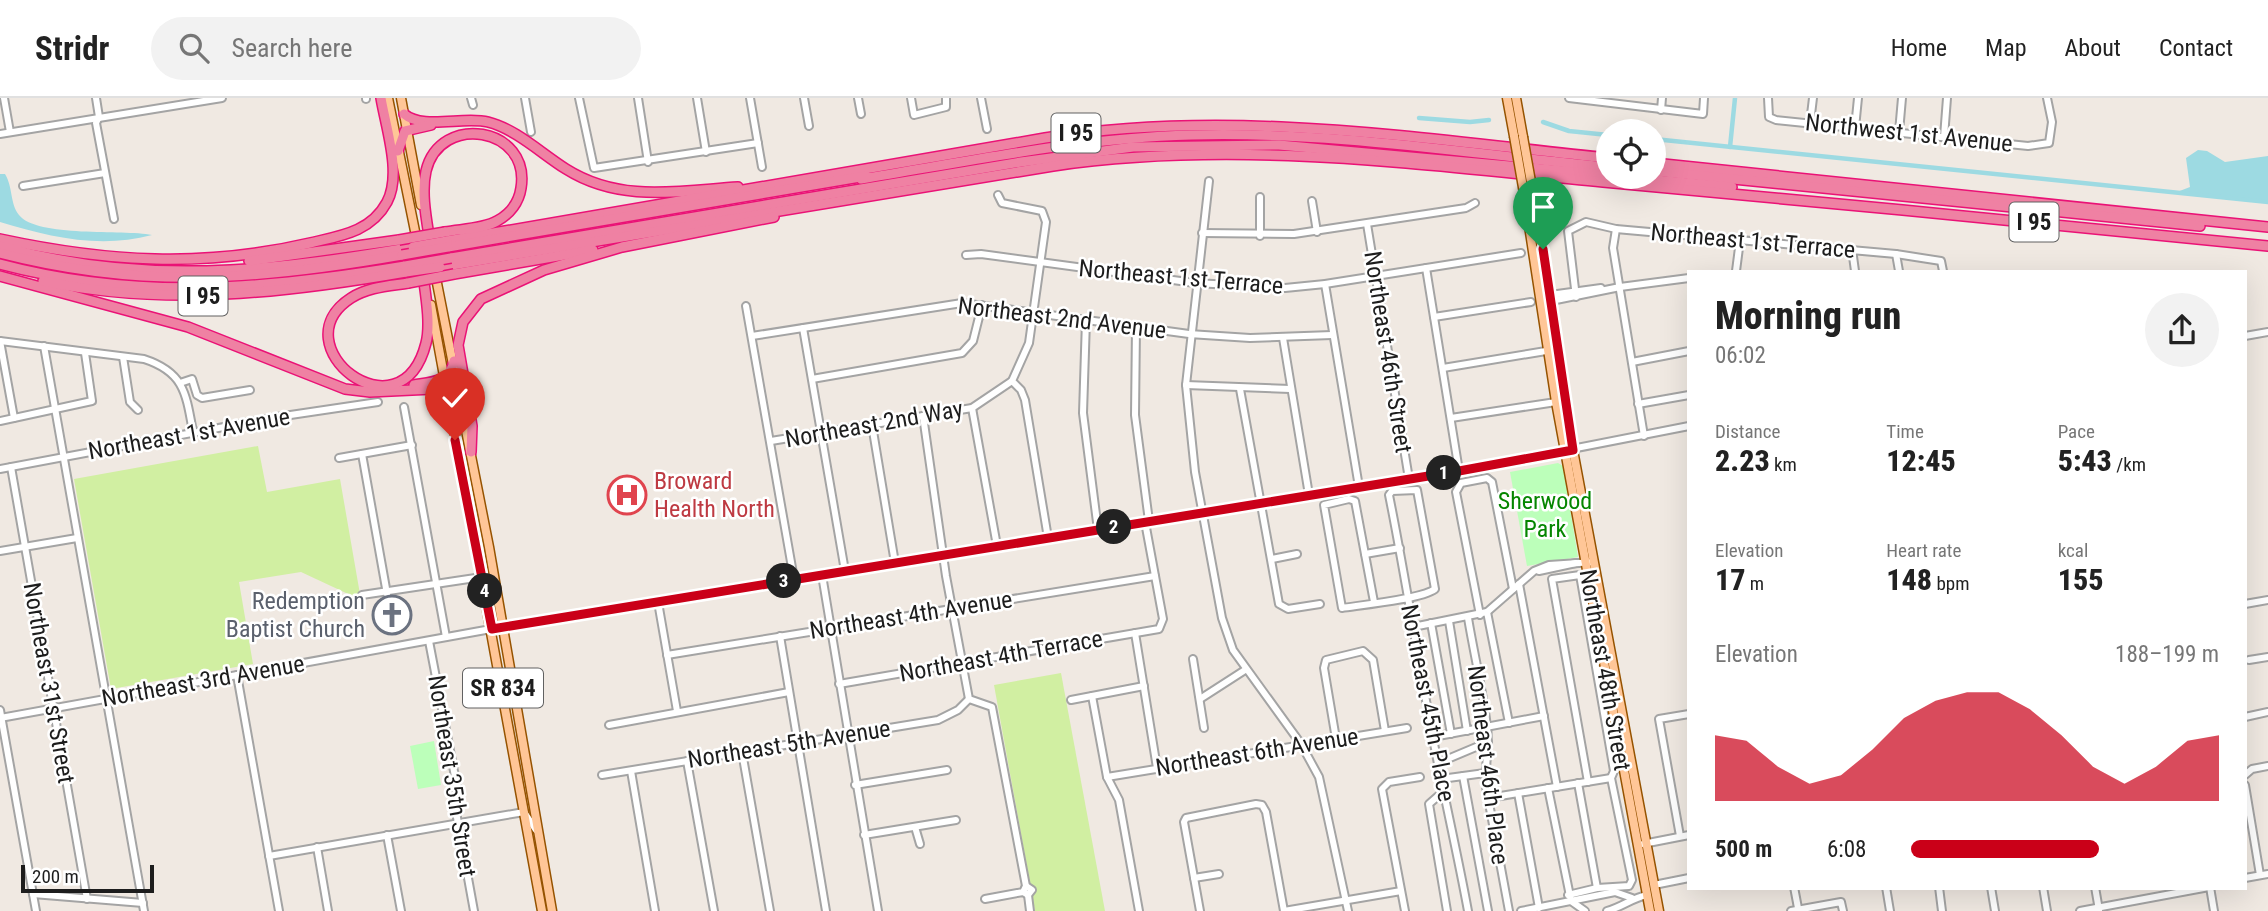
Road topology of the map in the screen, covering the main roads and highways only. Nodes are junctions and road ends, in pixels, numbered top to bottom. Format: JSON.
{"nodes":[{"id":1,"x":381,"y":98,"type":"edge"},
{"id":2,"x":388,"y":98,"type":"edge"},
{"id":3,"x":401,"y":98,"type":"edge"},
{"id":4,"x":1507,"y":98,"type":"edge"},
{"id":5,"x":1516,"y":98,"type":"edge"},
{"id":6,"x":404,"y":114,"type":"junction"},
{"id":7,"x":435,"y":122,"type":"junction"},
{"id":8,"x":407,"y":130,"type":"junction"},
{"id":9,"x":1340,"y":130,"type":"junction"},
{"id":10,"x":1518,"y":136,"type":"junction"},
{"id":11,"x":398,"y":152,"type":"junction"},
{"id":12,"x":1085,"y":152,"type":"junction"},
{"id":13,"x":1151,"y":156,"type":"junction"},
{"id":14,"x":1596,"y":157,"type":"edge"},
{"id":15,"x":1666,"y":164,"type":"edge"},
{"id":16,"x":1596,"y":166,"type":"edge"},
{"id":17,"x":1666,"y":172,"type":"edge"},
{"id":18,"x":1596,"y":174,"type":"edge"},
{"id":19,"x":816,"y":179,"type":"junction"},
{"id":20,"x":1666,"y":181,"type":"edge"},
{"id":21,"x":807,"y":187,"type":"junction"},
{"id":22,"x":1528,"y":193,"type":"junction"},
{"id":23,"x":838,"y":201,"type":"junction"},
{"id":24,"x":2268,"y":227,"type":"edge"},
{"id":25,"x":2268,"y":232,"type":"edge"},
{"id":26,"x":0,"y":239,"type":"edge"},
{"id":27,"x":447,"y":240,"type":"junction"},
{"id":28,"x":2268,"y":240,"type":"edge"},
{"id":29,"x":0,"y":246,"type":"edge"},
{"id":30,"x":2268,"y":246,"type":"edge"},
{"id":31,"x":622,"y":247,"type":"junction"},
{"id":32,"x":401,"y":248,"type":"junction"},
{"id":33,"x":0,"y":253,"type":"edge"},
{"id":34,"x":432,"y":256,"type":"junction"},
{"id":35,"x":421,"y":258,"type":"junction"},
{"id":36,"x":203,"y":261,"type":"junction"},
{"id":37,"x":0,"y":264,"type":"edge"},
{"id":38,"x":452,"y":266,"type":"junction"},
{"id":39,"x":0,"y":274,"type":"edge"},
{"id":40,"x":406,"y":274,"type":"junction"},
{"id":41,"x":1554,"y":349,"type":"junction"},
{"id":42,"x":454,"y":361,"type":"junction"},
{"id":43,"x":444,"y":378,"type":"junction"},
{"id":44,"x":396,"y":390,"type":"junction"},
{"id":45,"x":447,"y":399,"type":"junction"},
{"id":46,"x":1569,"y":451,"type":"junction"},
{"id":47,"x":471,"y":452,"type":"junction"},
{"id":48,"x":1579,"y":532,"type":"junction"},
{"id":49,"x":1592,"y":550,"type":"junction"},
{"id":50,"x":1585,"y":562,"type":"junction"},
{"id":51,"x":518,"y":777,"type":"junction"},
{"id":52,"x":534,"y":809,"type":"junction"},
{"id":53,"x":1642,"y":844,"type":"junction"},
{"id":54,"x":1647,"y":895,"type":"junction"},
{"id":55,"x":542,"y":911,"type":"edge"},
{"id":56,"x":552,"y":911,"type":"edge"},
{"id":57,"x":1650,"y":911,"type":"edge"},
{"id":58,"x":1657,"y":911,"type":"edge"}],
"edges":[{"from":1,"to":36,"type":"highway"},
{"from":2,"to":11,"type":"main road","number":"SR 834"},
{"from":3,"to":6,"type":"main road","number":"SR 834"},
{"from":4,"to":10,"type":"main road","name":"Northeast 48th Street"},
{"from":5,"to":10,"type":"main road","name":"Northeast 48th Street"},
{"from":6,"to":7,"type":"highway"},
{"from":6,"to":8,"type":"main road","number":"SR 834"},
{"from":7,"to":8,"type":"highway"},
{"from":7,"to":19,"type":"highway"},
{"from":8,"to":11,"type":"highway"},
{"from":8,"to":34,"type":"main road","number":"SR 834"},
{"from":9,"to":14,"type":"highway","number":"I 95"},
{"from":9,"to":19,"type":"highway","number":"I 95"},
{"from":9,"to":21,"type":"highway"},
{"from":10,"to":22,"type":"main road","name":"Northeast 48th Street","bridge":true},
{"from":11,"to":35,"type":"main road","number":"SR 834"},
{"from":12,"to":13,"type":"highway"},
{"from":12,"to":18,"type":"highway"},
{"from":12,"to":38,"type":"highway"},
{"from":13,"to":23,"type":"highway","number":"I 95"},
{"from":13,"to":30,"type":"highway","number":"I 95"},
{"from":15,"to":24,"type":"highway","number":"I 95"},
{"from":16,"to":21,"type":"highway"},
{"from":17,"to":25,"type":"highway"},
{"from":19,"to":27,"type":"highway","number":"I 95"},
{"from":20,"to":28,"type":"highway"},
{"from":21,"to":27,"type":"highway"},
{"from":22,"to":41,"type":"main road","name":"Northeast 48th Street"},
{"from":22,"to":41,"type":"main road","name":"Northeast 48th Street"},
{"from":23,"to":31,"type":"highway"},
{"from":23,"to":38,"type":"highway","number":"I 95"},
{"from":26,"to":36,"type":"highway"},
{"from":27,"to":32,"type":"highway","number":"I 95","bridge":true},
{"from":27,"to":34,"type":"highway"},
{"from":29,"to":32,"type":"highway","number":"I 95"},
{"from":31,"to":38,"type":"highway"},
{"from":31,"to":47,"type":"highway"},
{"from":32,"to":33,"type":"highway"},
{"from":32,"to":36,"type":"highway"},
{"from":34,"to":42,"type":"main road","number":"SR 834"},
{"from":35,"to":40,"type":"highway"},
{"from":35,"to":43,"type":"main road","number":"SR 834"},
{"from":37,"to":40,"type":"highway"},
{"from":38,"to":40,"type":"highway","bridge":true},
{"from":38,"to":40,"type":"highway","bridge":true},
{"from":39,"to":40,"type":"highway","number":"I 95"},
{"from":39,"to":44,"type":"highway"},
{"from":41,"to":46,"type":"main road","name":"Northeast 48th Street"},
{"from":41,"to":46,"type":"main road","name":"Northeast 48th Street"},
{"from":42,"to":43,"type":"highway"},
{"from":42,"to":47,"type":"main road","number":"SR 834"},
{"from":43,"to":44,"type":"highway"},
{"from":43,"to":45,"type":"main road","number":"SR 834"},
{"from":44,"to":45,"type":"highway"},
{"from":45,"to":51,"type":"main road","number":"SR 834"},
{"from":46,"to":48,"type":"main road","name":"Northeast 48th Street"},
{"from":46,"to":49,"type":"main road","name":"Northeast 48th Street"},
{"from":47,"to":52,"type":"main road","number":"SR 834"},
{"from":48,"to":49,"type":"main road"},
{"from":48,"to":50,"type":"main road","name":"Northeast 48th Street"},
{"from":49,"to":50,"type":"main road","name":"Northeast 48th Street"},
{"from":50,"to":53,"type":"main road","name":"Northeast 48th Street"},
{"from":51,"to":52,"type":"main road"},
{"from":51,"to":55,"type":"main road","number":"SR 834"},
{"from":52,"to":56,"type":"main road","number":"SR 834"},
{"from":53,"to":54,"type":"main road","name":"Northeast 48th Street"},
{"from":53,"to":58,"type":"main road","name":"Northeast 48th Street"},
{"from":54,"to":57,"type":"main road","name":"Northeast 48th Street"},
{"from":54,"to":58,"type":"main road"}]}
